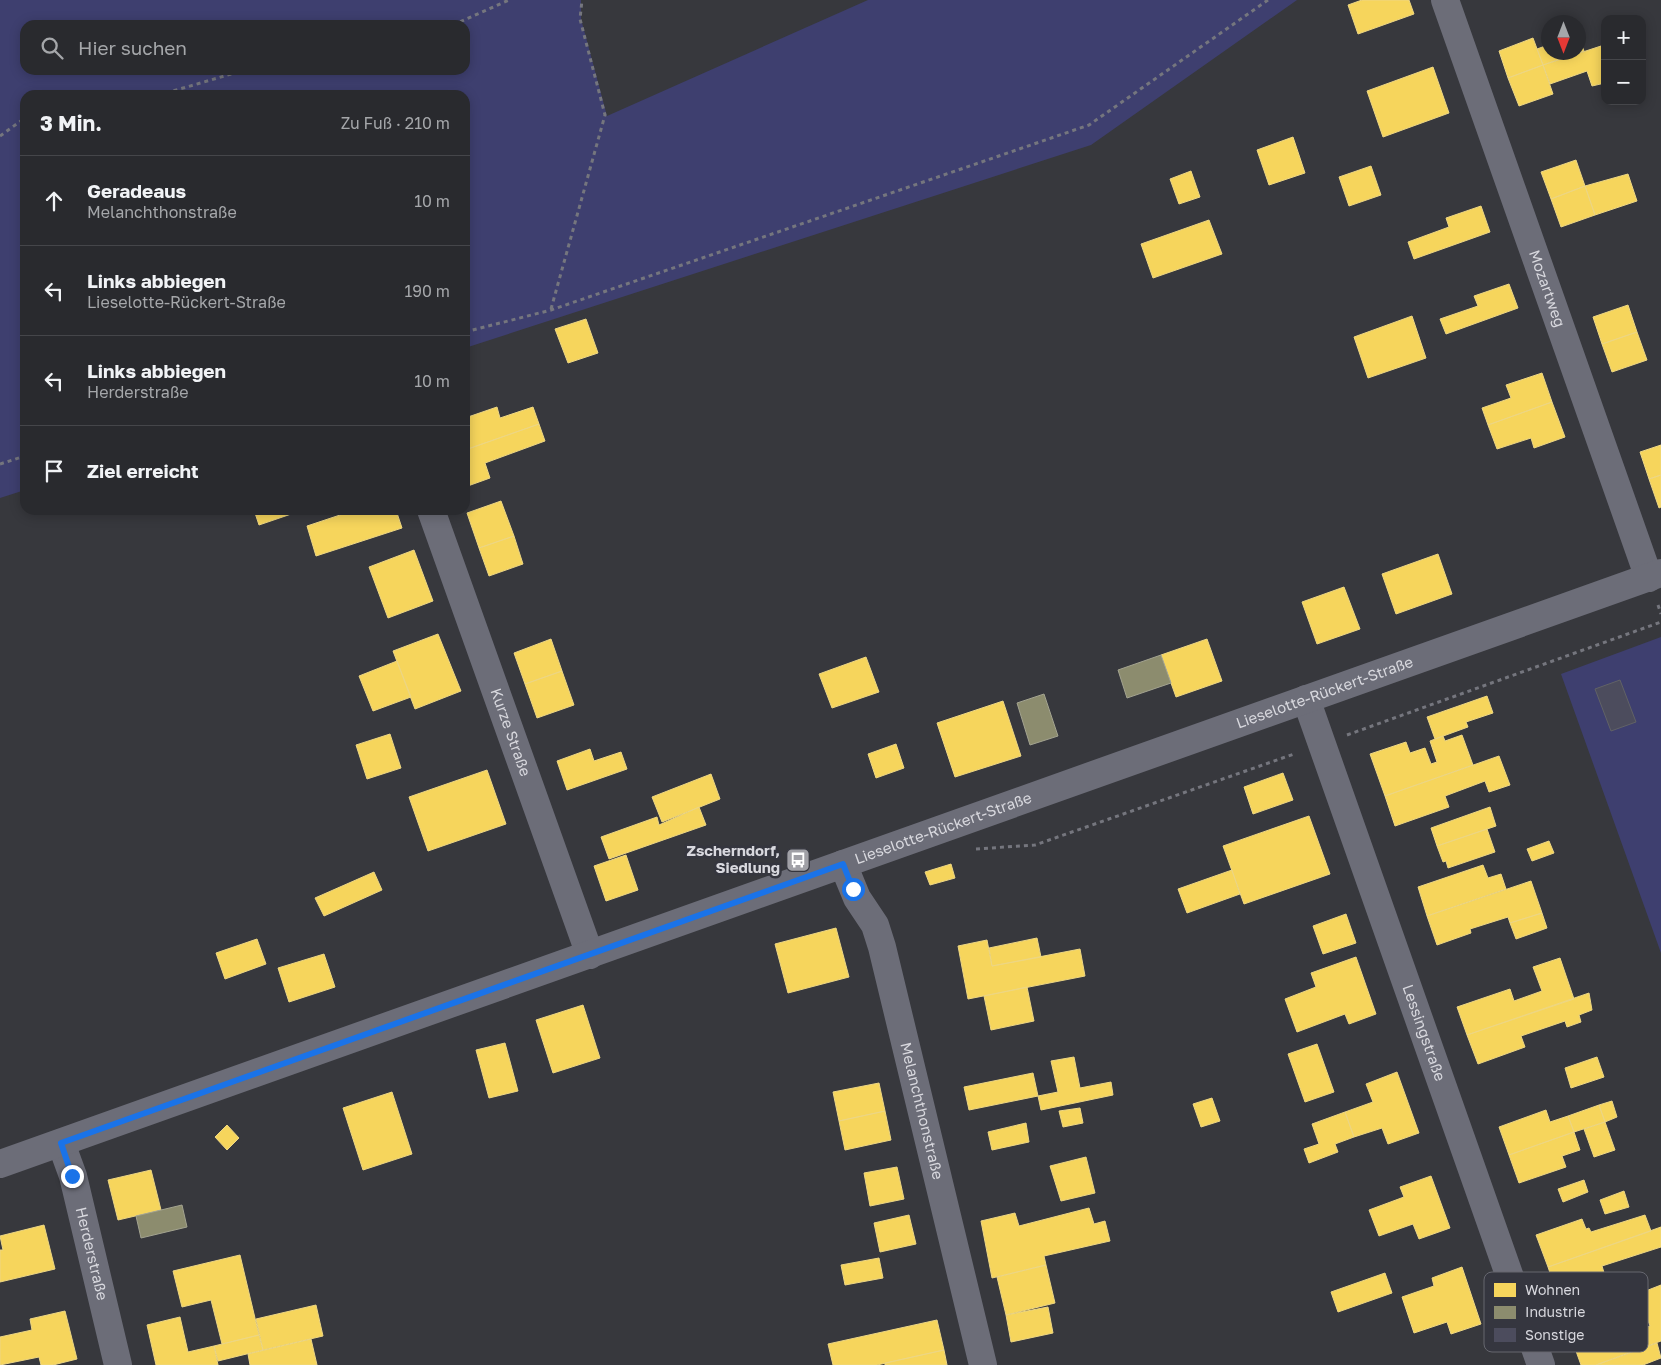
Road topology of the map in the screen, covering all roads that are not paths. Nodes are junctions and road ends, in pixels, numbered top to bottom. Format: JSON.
{"nodes":[{"id":1,"x":1445,"y":0,"type":"edge"},
{"id":2,"x":433,"y":515,"type":"edge"},
{"id":3,"x":1655,"y":576,"type":"edge"},
{"id":4,"x":1306,"y":699,"type":"junction"},
{"id":5,"x":843,"y":864,"type":"junction"},
{"id":6,"x":590,"y":955,"type":"junction"},
{"id":7,"x":61,"y":1143,"type":"junction"},
{"id":8,"x":0,"y":1164,"type":"edge"},
{"id":9,"x":1508,"y":1272,"type":"edge"},
{"id":10,"x":1536,"y":1352,"type":"edge"},
{"id":11,"x":118,"y":1365,"type":"edge"},
{"id":12,"x":983,"y":1365,"type":"edge"},
{"id":13,"x":1541,"y":1365,"type":"edge"}],
"edges":[{"from":1,"to":3,"type":"street","name":"Mozartweg"},
{"from":2,"to":6,"type":"street","name":"Kurze Straße"},
{"from":3,"to":4,"type":"street","name":"Lieselotte-Rückert-Straße"},
{"from":4,"to":5,"type":"street","name":"Lieselotte-Rückert-Straße"},
{"from":4,"to":9,"type":"street","name":"Lessingstraße"},
{"from":5,"to":6,"type":"street","name":"Lieselotte-Rückert-Straße"},
{"from":5,"to":12,"type":"street","name":"Melanchthonstraße"},
{"from":6,"to":7,"type":"street","name":"Lieselotte-Rückert-Straße"},
{"from":7,"to":8,"type":"street","name":"Lieselotte-Rückert-Straße"},
{"from":7,"to":11,"type":"street","name":"Herderstraße"},
{"from":10,"to":13,"type":"street","name":"Lessingstraße"}]}
